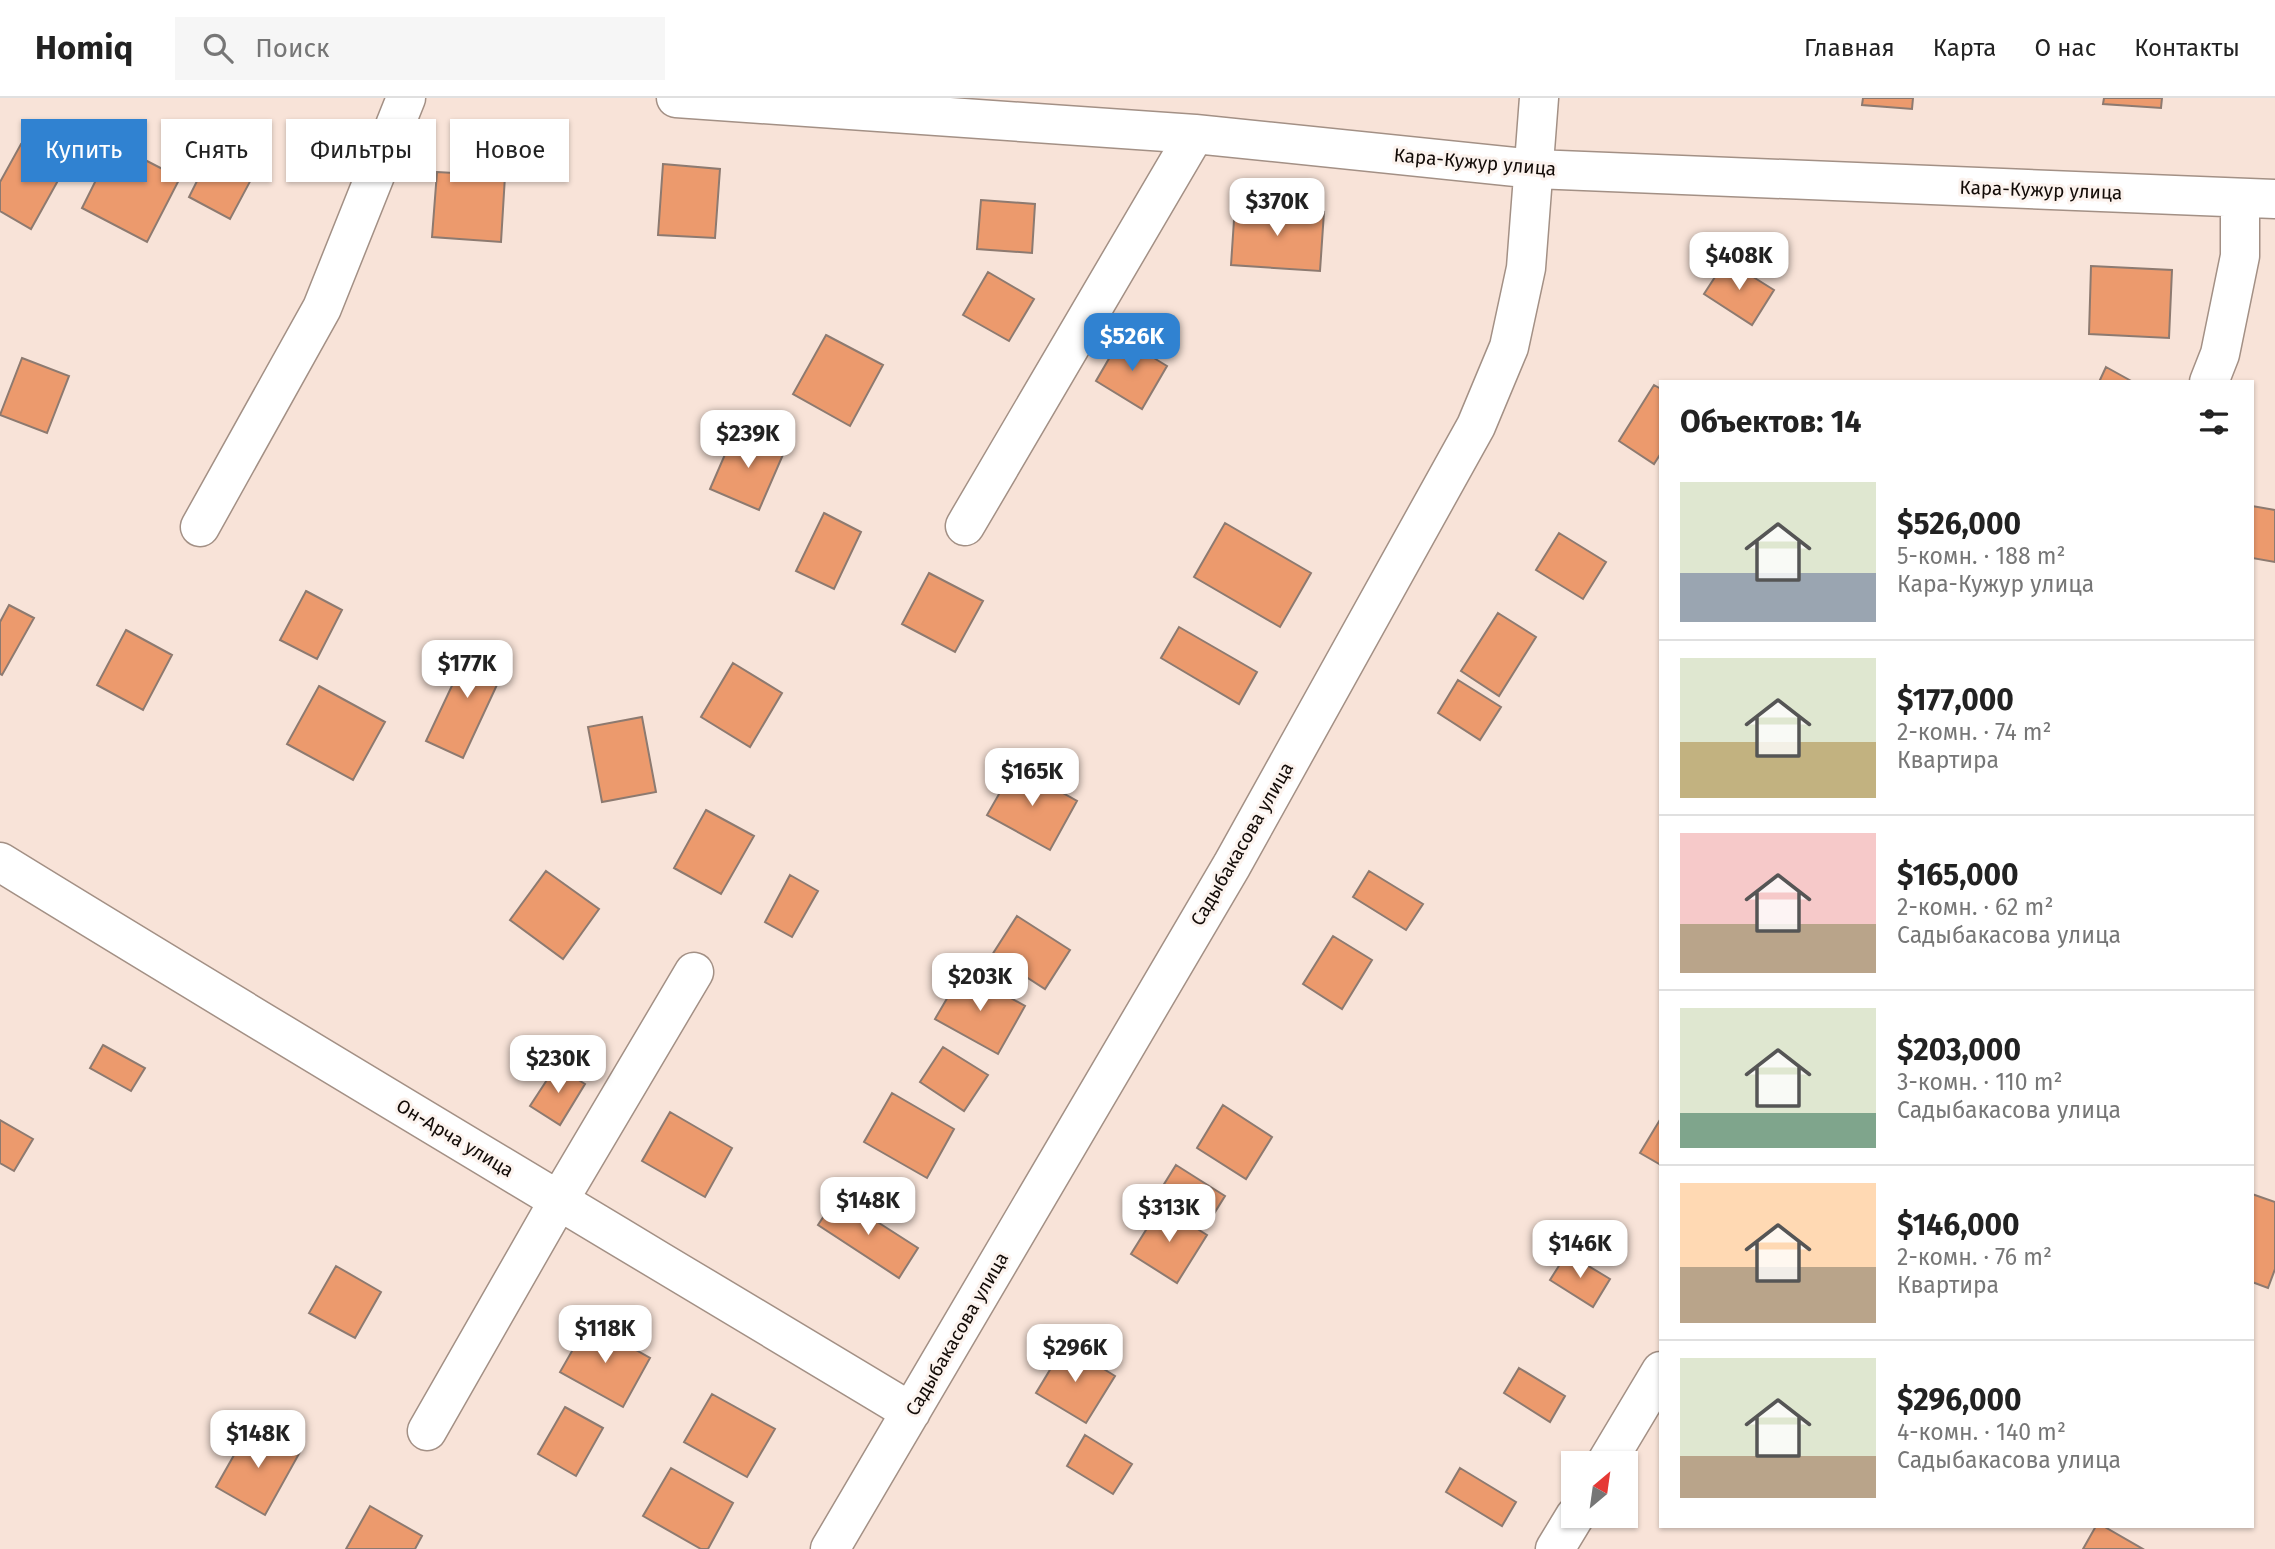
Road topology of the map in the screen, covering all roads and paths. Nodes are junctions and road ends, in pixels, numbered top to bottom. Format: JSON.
{"nodes":[{"id":1,"x":406,"y":98,"type":"edge"},
{"id":2,"x":676,"y":98,"type":"edge"},
{"id":3,"x":1539,"y":98,"type":"edge"},
{"id":4,"x":1195,"y":134,"type":"junction"},
{"id":5,"x":1535,"y":169,"type":"junction"},
{"id":6,"x":2258,"y":199,"type":"edge"},
{"id":7,"x":2210,"y":380,"type":"edge"},
{"id":8,"x":965,"y":526,"type":"dead end"},
{"id":9,"x":200,"y":527,"type":"dead end"},
{"id":10,"x":0,"y":862,"type":"edge"},
{"id":11,"x":694,"y":972,"type":"dead end"},
{"id":12,"x":559,"y":1200,"type":"junction"},
{"id":13,"x":1659,"y":1374,"type":"edge"},
{"id":14,"x":911,"y":1412,"type":"junction"},
{"id":15,"x":427,"y":1431,"type":"dead end"},
{"id":16,"x":1613,"y":1451,"type":"edge"},
{"id":17,"x":1568,"y":1528,"type":"edge"},
{"id":18,"x":830,"y":1549,"type":"edge"},
{"id":19,"x":1555,"y":1549,"type":"edge"}],
"edges":[{"from":1,"to":9,"type":"street"},
{"from":2,"to":4,"type":"street","name":"Кара-Кужур улица"},
{"from":3,"to":5,"type":"street","name":"Садыбакасова улица"},
{"from":4,"to":5,"type":"street","name":"Кара-Кужур улица"},
{"from":4,"to":8,"type":"street"},
{"from":5,"to":6,"type":"street","name":"Кара-Кужур улица"},
{"from":5,"to":14,"type":"street","name":"Садыбакасова улица"},
{"from":6,"to":7,"type":"street"},
{"from":10,"to":12,"type":"street","name":"Он-Арча улица"},
{"from":11,"to":12,"type":"street"},
{"from":12,"to":14,"type":"street","name":"Он-Арча улица"},
{"from":12,"to":15,"type":"street"},
{"from":13,"to":16,"type":"street"},
{"from":14,"to":18,"type":"street","name":"Садыбакасова улица"},
{"from":17,"to":19,"type":"street"}]}
